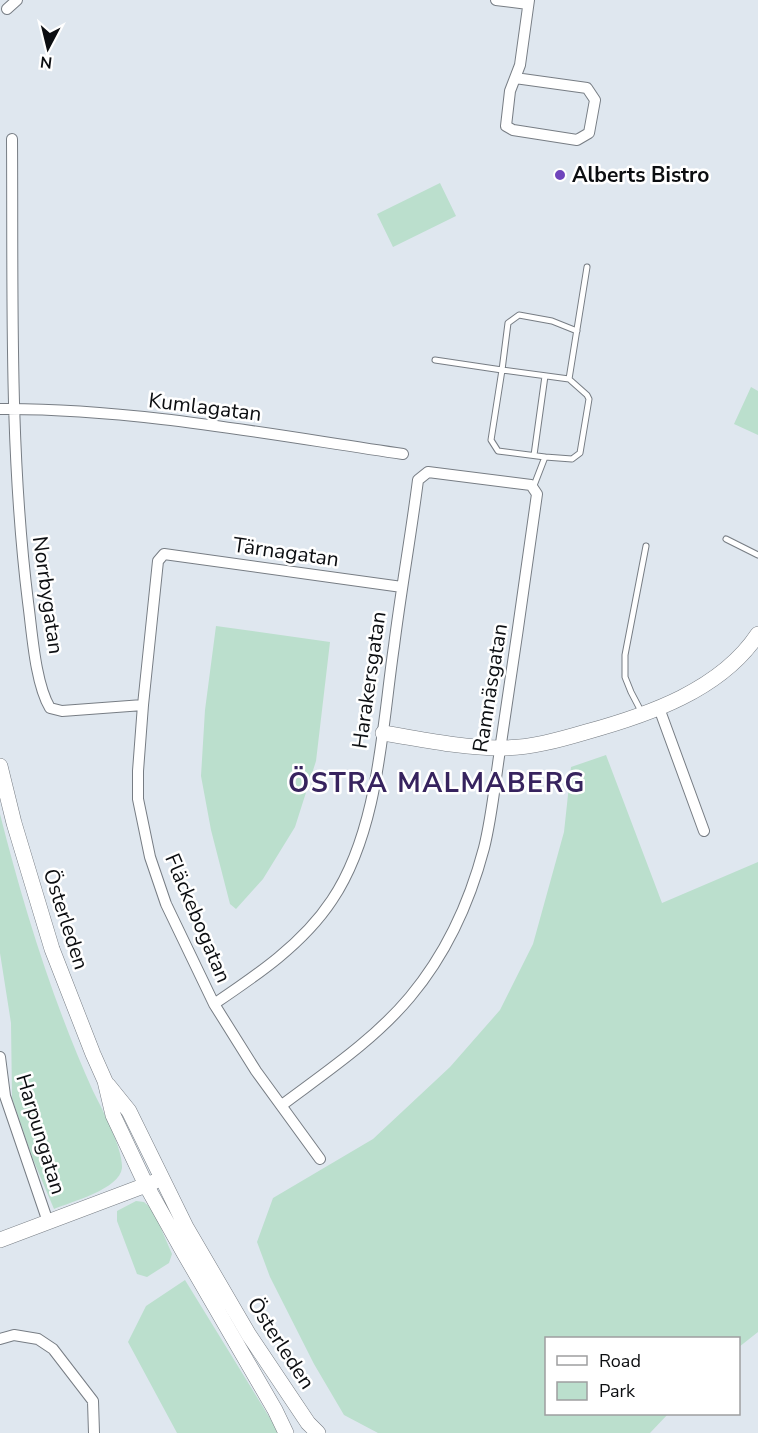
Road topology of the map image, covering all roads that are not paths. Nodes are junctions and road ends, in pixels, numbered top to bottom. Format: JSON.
{"nodes":[{"id":1,"x":17,"y":0,"type":"edge"},
{"id":2,"x":496,"y":0,"type":"edge"},
{"id":3,"x":528,"y":1,"type":"edge"},
{"id":4,"x":7,"y":9,"type":"dead end"},
{"id":5,"x":515,"y":78,"type":"junction"},
{"id":6,"x":12,"y":139,"type":"dead end"},
{"id":7,"x":587,"y":267,"type":"dead end"},
{"id":8,"x":577,"y":331,"type":"junction"},
{"id":9,"x":435,"y":360,"type":"dead end"},
{"id":10,"x":502,"y":370,"type":"junction"},
{"id":11,"x":545,"y":376,"type":"junction"},
{"id":12,"x":569,"y":379,"type":"junction"},
{"id":13,"x":0,"y":409,"type":"edge"},
{"id":14,"x":14,"y":409,"type":"junction"},
{"id":15,"x":403,"y":454,"type":"dead end"},
{"id":16,"x":534,"y":455,"type":"junction"},
{"id":17,"x":545,"y":457,"type":"junction"},
{"id":18,"x":533,"y":488,"type":"junction"},
{"id":19,"x":726,"y":539,"type":"dead end"},
{"id":20,"x":646,"y":546,"type":"dead end"},
{"id":21,"x":164,"y":554,"type":"joint"},
{"id":22,"x":758,"y":555,"type":"edge"},
{"id":23,"x":402,"y":587,"type":"junction"},
{"id":24,"x":756,"y":643,"type":"edge"},
{"id":25,"x":142,"y":705,"type":"junction"},
{"id":26,"x":658,"y":708,"type":"junction"},
{"id":27,"x":642,"y":714,"type":"junction"},
{"id":28,"x":382,"y":733,"type":"junction"},
{"id":29,"x":500,"y":748,"type":"junction"},
{"id":30,"x":0,"y":766,"type":"edge"},
{"id":31,"x":704,"y":831,"type":"dead end"},
{"id":32,"x":214,"y":1004,"type":"junction"},
{"id":33,"x":0,"y":1058,"type":"edge"},
{"id":34,"x":105,"y":1081,"type":"junction"},
{"id":35,"x":2,"y":1097,"type":"edge"},
{"id":36,"x":282,"y":1105,"type":"junction"},
{"id":37,"x":320,"y":1159,"type":"dead end"},
{"id":38,"x":162,"y":1178,"type":"junction"},
{"id":39,"x":146,"y":1185,"type":"junction"},
{"id":40,"x":48,"y":1222,"type":"junction"},
{"id":41,"x":0,"y":1240,"type":"edge"},
{"id":42,"x":0,"y":1339,"type":"edge"},
{"id":43,"x":94,"y":1433,"type":"edge"},
{"id":44,"x":286,"y":1433,"type":"edge"},
{"id":45,"x":318,"y":1433,"type":"edge"}],
"edges":[{"from":1,"to":4,"type":"street"},
{"from":2,"to":3,"type":"street"},
{"from":3,"to":5,"type":"street"},
{"from":5,"to":5,"type":"street"},
{"from":6,"to":14,"type":"street","name":"Norrbygatan"},
{"from":7,"to":8,"type":"lane"},
{"from":8,"to":10,"type":"lane"},
{"from":8,"to":12,"type":"lane"},
{"from":9,"to":10,"type":"lane"},
{"from":10,"to":11,"type":"lane"},
{"from":10,"to":16,"type":"lane"},
{"from":11,"to":12,"type":"lane"},
{"from":11,"to":16,"type":"lane"},
{"from":12,"to":17,"type":"lane"},
{"from":13,"to":14,"type":"street","name":"Kumlagatan"},
{"from":14,"to":15,"type":"street","name":"Kumlagatan"},
{"from":14,"to":25,"type":"street","name":"Norrbygatan"},
{"from":16,"to":17,"type":"lane"},
{"from":17,"to":18,"type":"lane"},
{"from":18,"to":23,"type":"street","name":"Harakersgatan"},
{"from":18,"to":29,"type":"street","name":"Ramnäsgatan"},
{"from":19,"to":22,"type":"lane"},
{"from":20,"to":27,"type":"lane"},
{"from":21,"to":23,"type":"street","name":"Tärnagatan"},
{"from":21,"to":25,"type":"street","name":"Fläckebogatan"},
{"from":23,"to":28,"type":"street","name":"Harakersgatan"},
{"from":24,"to":26,"type":"main road"},
{"from":25,"to":32,"type":"street","name":"Fläckebogatan"},
{"from":26,"to":27,"type":"main road"},
{"from":26,"to":31,"type":"street"},
{"from":27,"to":29,"type":"main road"},
{"from":28,"to":29,"type":"main road"},
{"from":28,"to":32,"type":"street","name":"Harakersgatan"},
{"from":29,"to":36,"type":"street","name":"Ramnäsgatan"},
{"from":30,"to":34,"type":"main road","name":"Österleden"},
{"from":32,"to":36,"type":"street","name":"Fläckebogatan"},
{"from":33,"to":35,"type":"street","name":"Harpungatan"},
{"from":34,"to":38,"type":"main road","name":"Österleden"},
{"from":34,"to":39,"type":"main road","name":"Österleden"},
{"from":35,"to":40,"type":"street","name":"Harpungatan"},
{"from":36,"to":37,"type":"street","name":"Fläckebogatan"},
{"from":38,"to":39,"type":"main road"},
{"from":38,"to":45,"type":"main road","name":"Österleden"},
{"from":39,"to":40,"type":"main road"},
{"from":39,"to":44,"type":"main road","name":"Österleden"},
{"from":40,"to":41,"type":"main road"},
{"from":42,"to":43,"type":"street"}]}
